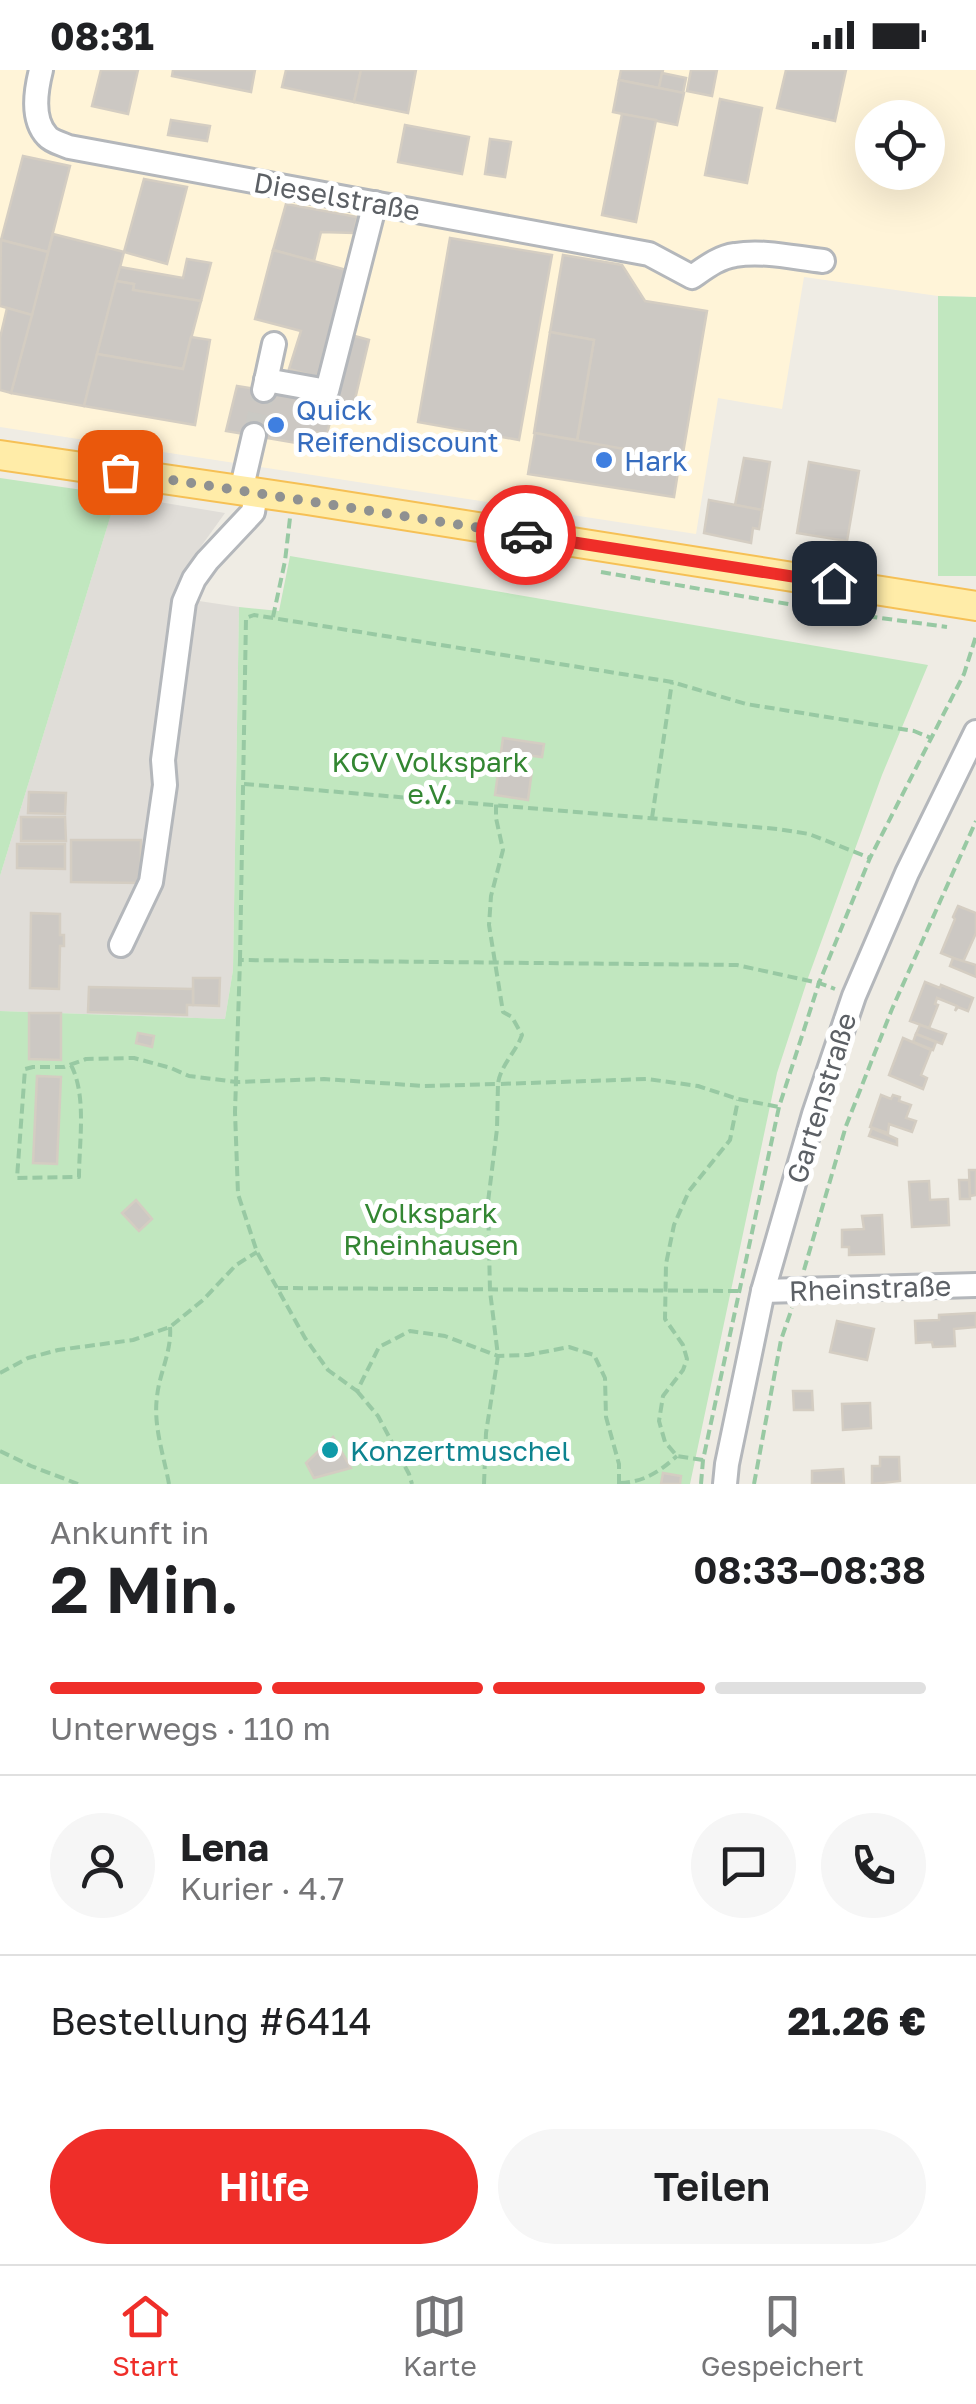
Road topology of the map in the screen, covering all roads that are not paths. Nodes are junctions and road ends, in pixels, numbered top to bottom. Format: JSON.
{"nodes":[{"id":1,"x":41,"y":70,"type":"edge"},
{"id":2,"x":375,"y":203,"type":"junction"},
{"id":3,"x":823,"y":260,"type":"dead end"},
{"id":4,"x":274,"y":344,"type":"dead end"},
{"id":5,"x":254,"y":436,"type":"tunnel mouth"},
{"id":6,"x":0,"y":454,"type":"edge"},
{"id":7,"x":249,"y":492,"type":"junction"},
{"id":8,"x":976,"y":606,"type":"edge"},
{"id":9,"x":976,"y":732,"type":"edge"},
{"id":10,"x":121,"y":945,"type":"dead end"},
{"id":11,"x":976,"y":1285,"type":"edge"},
{"id":12,"x":764,"y":1292,"type":"junction"},
{"id":13,"x":726,"y":1474,"type":"edge"}],
"edges":[{"from":1,"to":2,"type":"street","name":"Dieselstraße"},
{"from":2,"to":3,"type":"street","name":"Dieselstraße"},
{"from":2,"to":4,"type":"street"},
{"from":5,"to":7,"type":"street"},
{"from":6,"to":7,"type":"main road"},
{"from":7,"to":8,"type":"main road"},
{"from":7,"to":10,"type":"street"},
{"from":9,"to":12,"type":"street","name":"Gartenstraße"},
{"from":11,"to":12,"type":"street","name":"Rheinstraße"},
{"from":12,"to":13,"type":"street","name":"Gartenstraße"}]}
